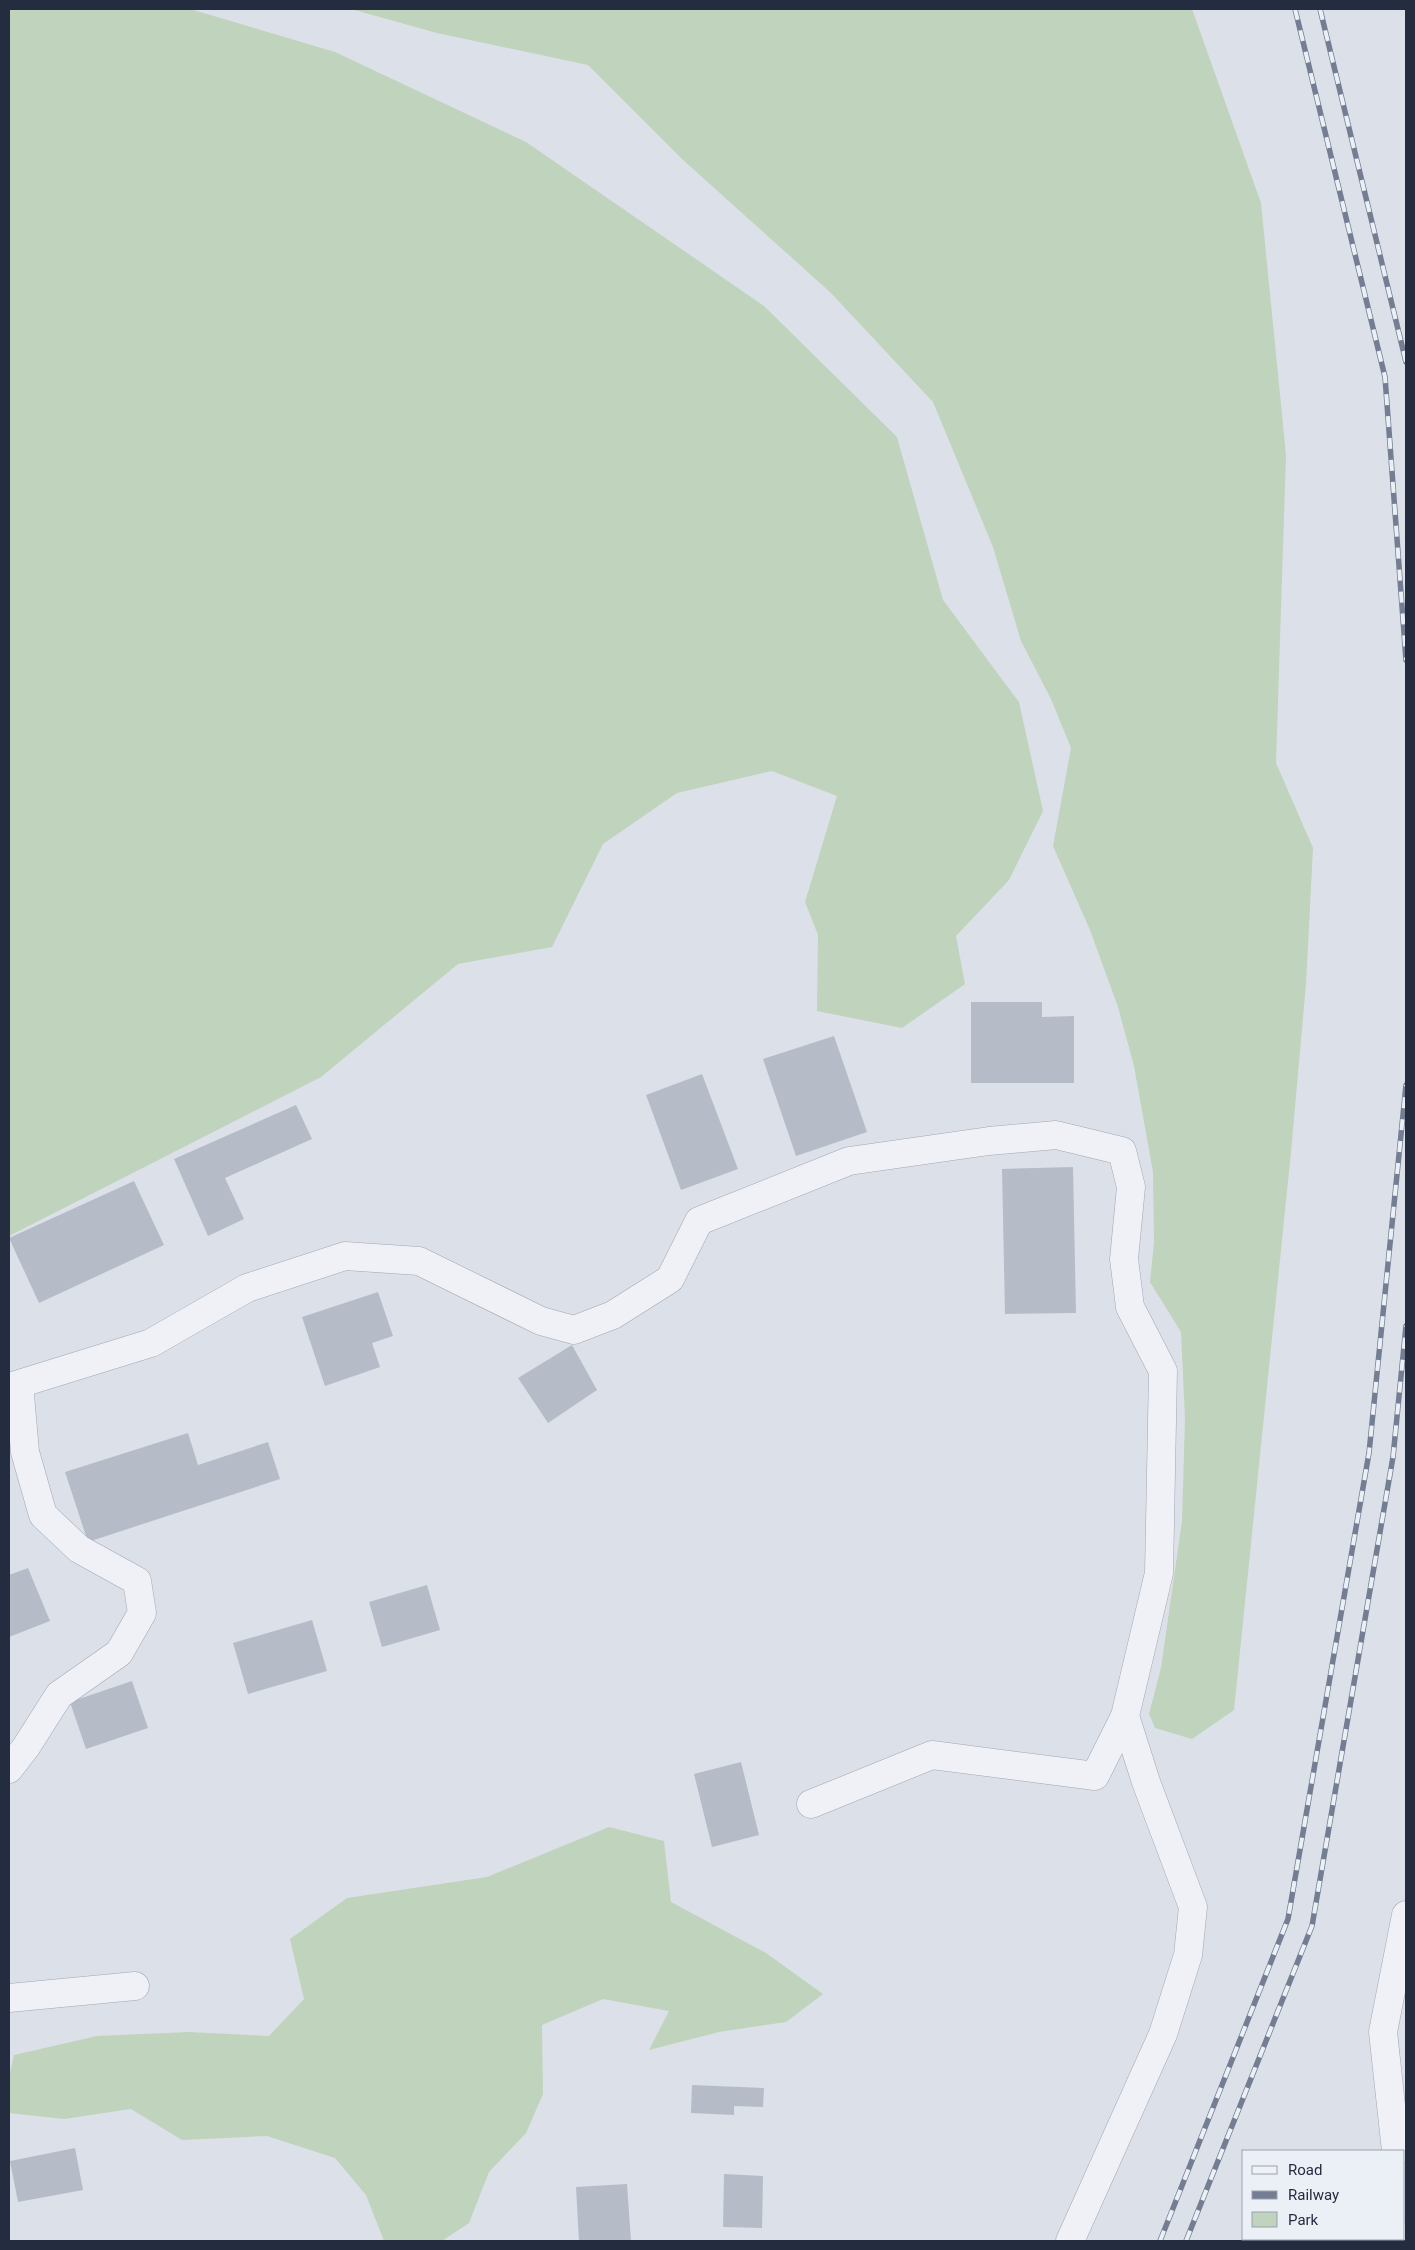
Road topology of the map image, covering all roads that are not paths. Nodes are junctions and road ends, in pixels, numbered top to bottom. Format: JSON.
{"nodes":[{"id":1,"x":14,"y":1385,"type":"edge"},
{"id":2,"x":1125,"y":1716,"type":"junction"},
{"id":3,"x":9,"y":1769,"type":"edge"},
{"id":4,"x":811,"y":1804,"type":"dead end"},
{"id":5,"x":1406,"y":1914,"type":"edge"},
{"id":6,"x":135,"y":1986,"type":"dead end"},
{"id":7,"x":9,"y":1998,"type":"edge"},
{"id":8,"x":1396,"y":2150,"type":"edge"},
{"id":9,"x":1070,"y":2241,"type":"edge"}],
"edges":[{"from":1,"to":2,"type":"street"},
{"from":1,"to":3,"type":"street"},
{"from":2,"to":4,"type":"street"},
{"from":2,"to":9,"type":"street"},
{"from":5,"to":8,"type":"street"},
{"from":6,"to":7,"type":"street"}]}
